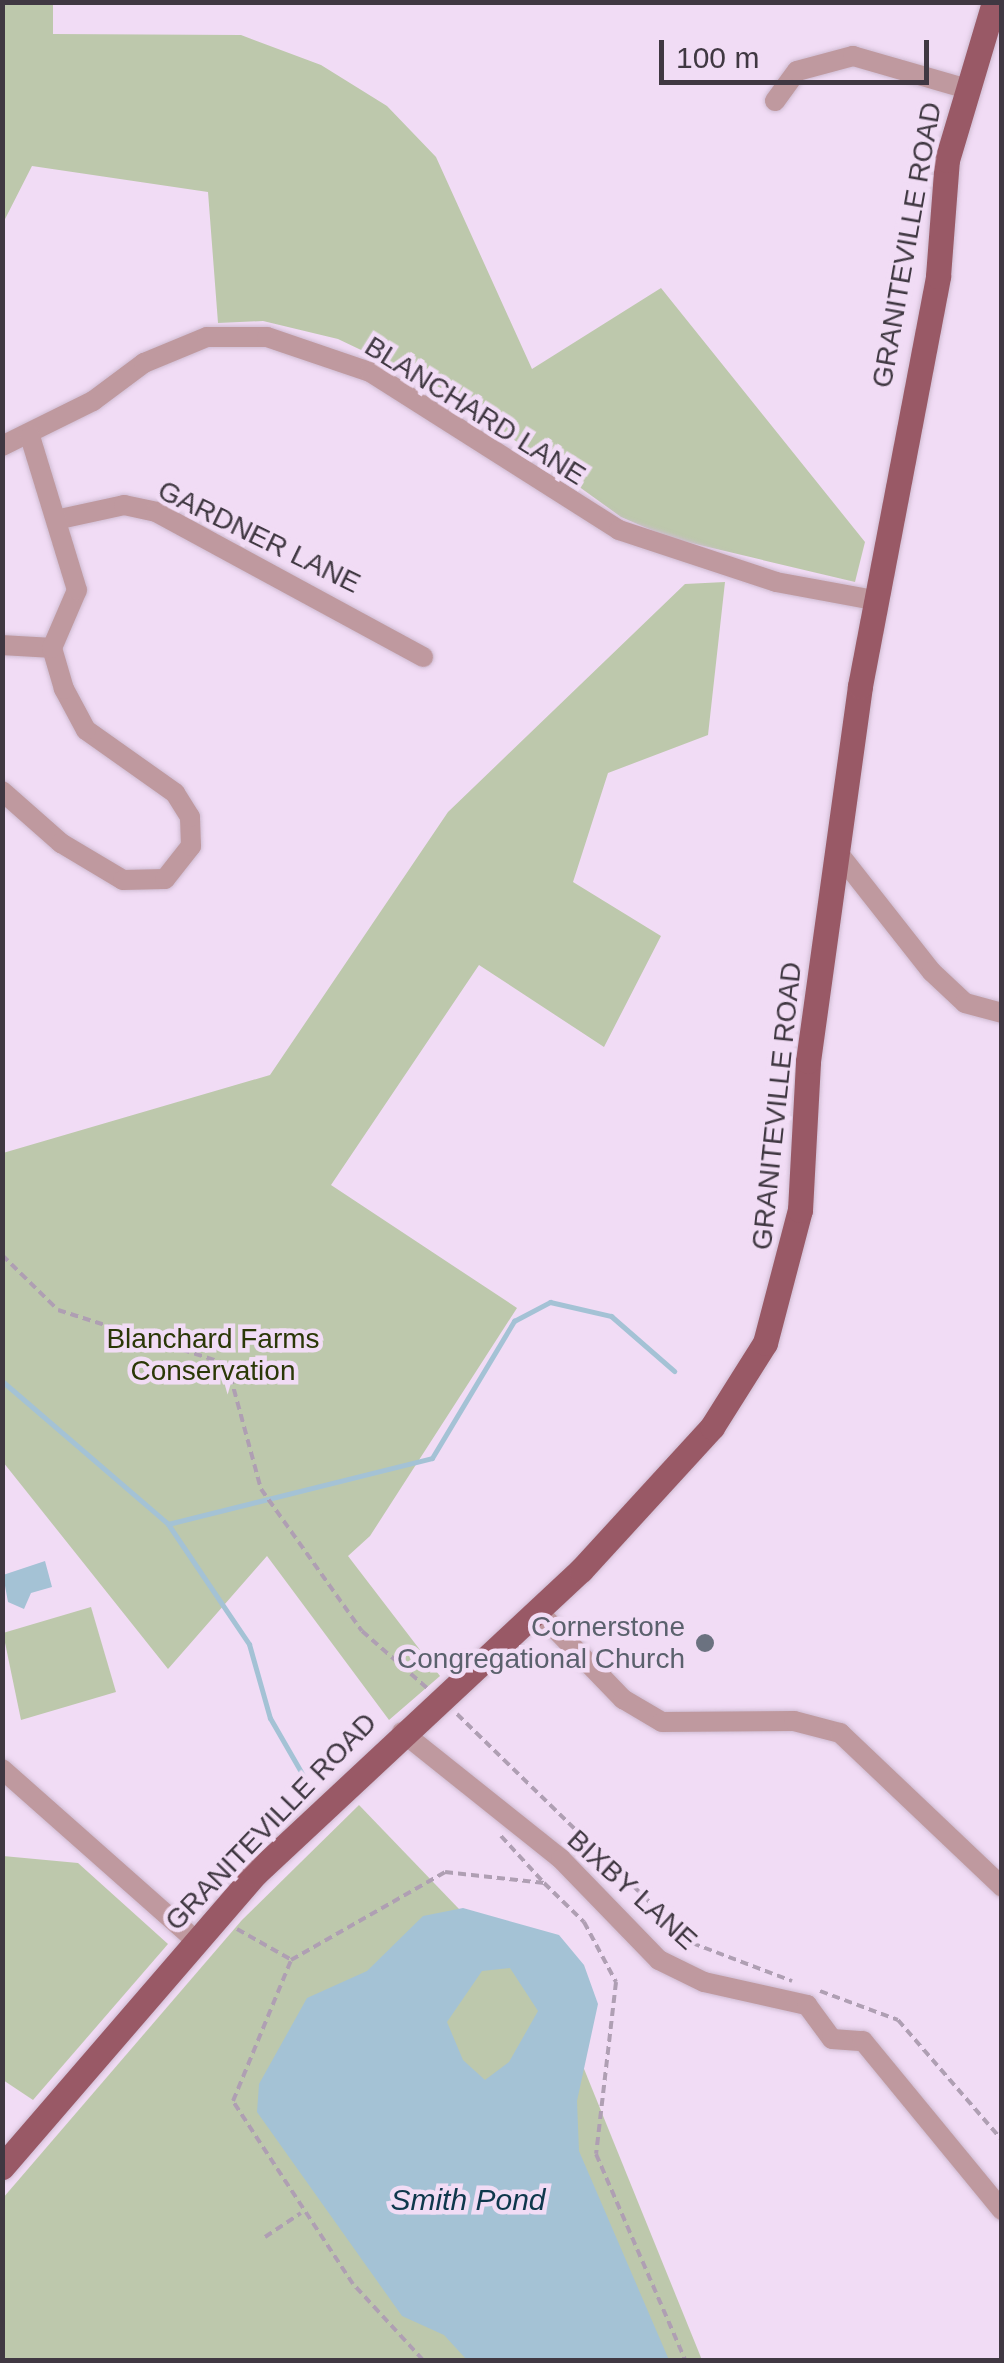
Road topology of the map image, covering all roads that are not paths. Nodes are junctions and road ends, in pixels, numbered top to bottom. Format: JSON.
{"nodes":[{"id":1,"x":994,"y":2,"type":"edge"},
{"id":2,"x":964,"y":88,"type":"junction"},
{"id":3,"x":775,"y":102,"type":"dead end"},
{"id":4,"x":30,"y":436,"type":"junction"},
{"id":5,"x":2,"y":446,"type":"edge"},
{"id":6,"x":60,"y":519,"type":"junction"},
{"id":7,"x":874,"y":600,"type":"junction"},
{"id":8,"x":2,"y":645,"type":"edge"},
{"id":9,"x":52,"y":648,"type":"junction"},
{"id":10,"x":423,"y":657,"type":"dead end"},
{"id":11,"x":2,"y":791,"type":"edge"},
{"id":12,"x":838,"y":854,"type":"junction"},
{"id":13,"x":1002,"y":1013,"type":"edge"},
{"id":14,"x":537,"y":1610,"type":"junction"},
{"id":15,"x":402,"y":1732,"type":"junction"},
{"id":16,"x":2,"y":1769,"type":"edge"},
{"id":17,"x":1002,"y":1887,"type":"edge"},
{"id":18,"x":195,"y":1940,"type":"junction"},
{"id":19,"x":2,"y":2167,"type":"edge"},
{"id":20,"x":1002,"y":2210,"type":"edge"}],
"edges":[{"from":1,"to":2,"type":"main road","name":"GRANITEVILLE ROAD"},
{"from":2,"to":3,"type":"street"},
{"from":2,"to":7,"type":"main road","name":"GRANITEVILLE ROAD"},
{"from":4,"to":5,"type":"street","name":"BLANCHARD LANE"},
{"from":4,"to":6,"type":"street"},
{"from":4,"to":7,"type":"street","name":"BLANCHARD LANE"},
{"from":6,"to":9,"type":"street"},
{"from":6,"to":10,"type":"street","name":"GARDNER LANE"},
{"from":7,"to":12,"type":"main road","name":"GRANITEVILLE ROAD"},
{"from":8,"to":9,"type":"street"},
{"from":9,"to":11,"type":"street"},
{"from":12,"to":13,"type":"street"},
{"from":12,"to":14,"type":"main road","name":"GRANITEVILLE ROAD"},
{"from":14,"to":15,"type":"main road","name":"GRANITEVILLE ROAD"},
{"from":14,"to":17,"type":"street"},
{"from":15,"to":18,"type":"main road","name":"GRANITEVILLE ROAD"},
{"from":15,"to":20,"type":"street","name":"BIXBY LANE"},
{"from":16,"to":18,"type":"street"},
{"from":18,"to":19,"type":"main road","name":"GRANITEVILLE ROAD"}]}
